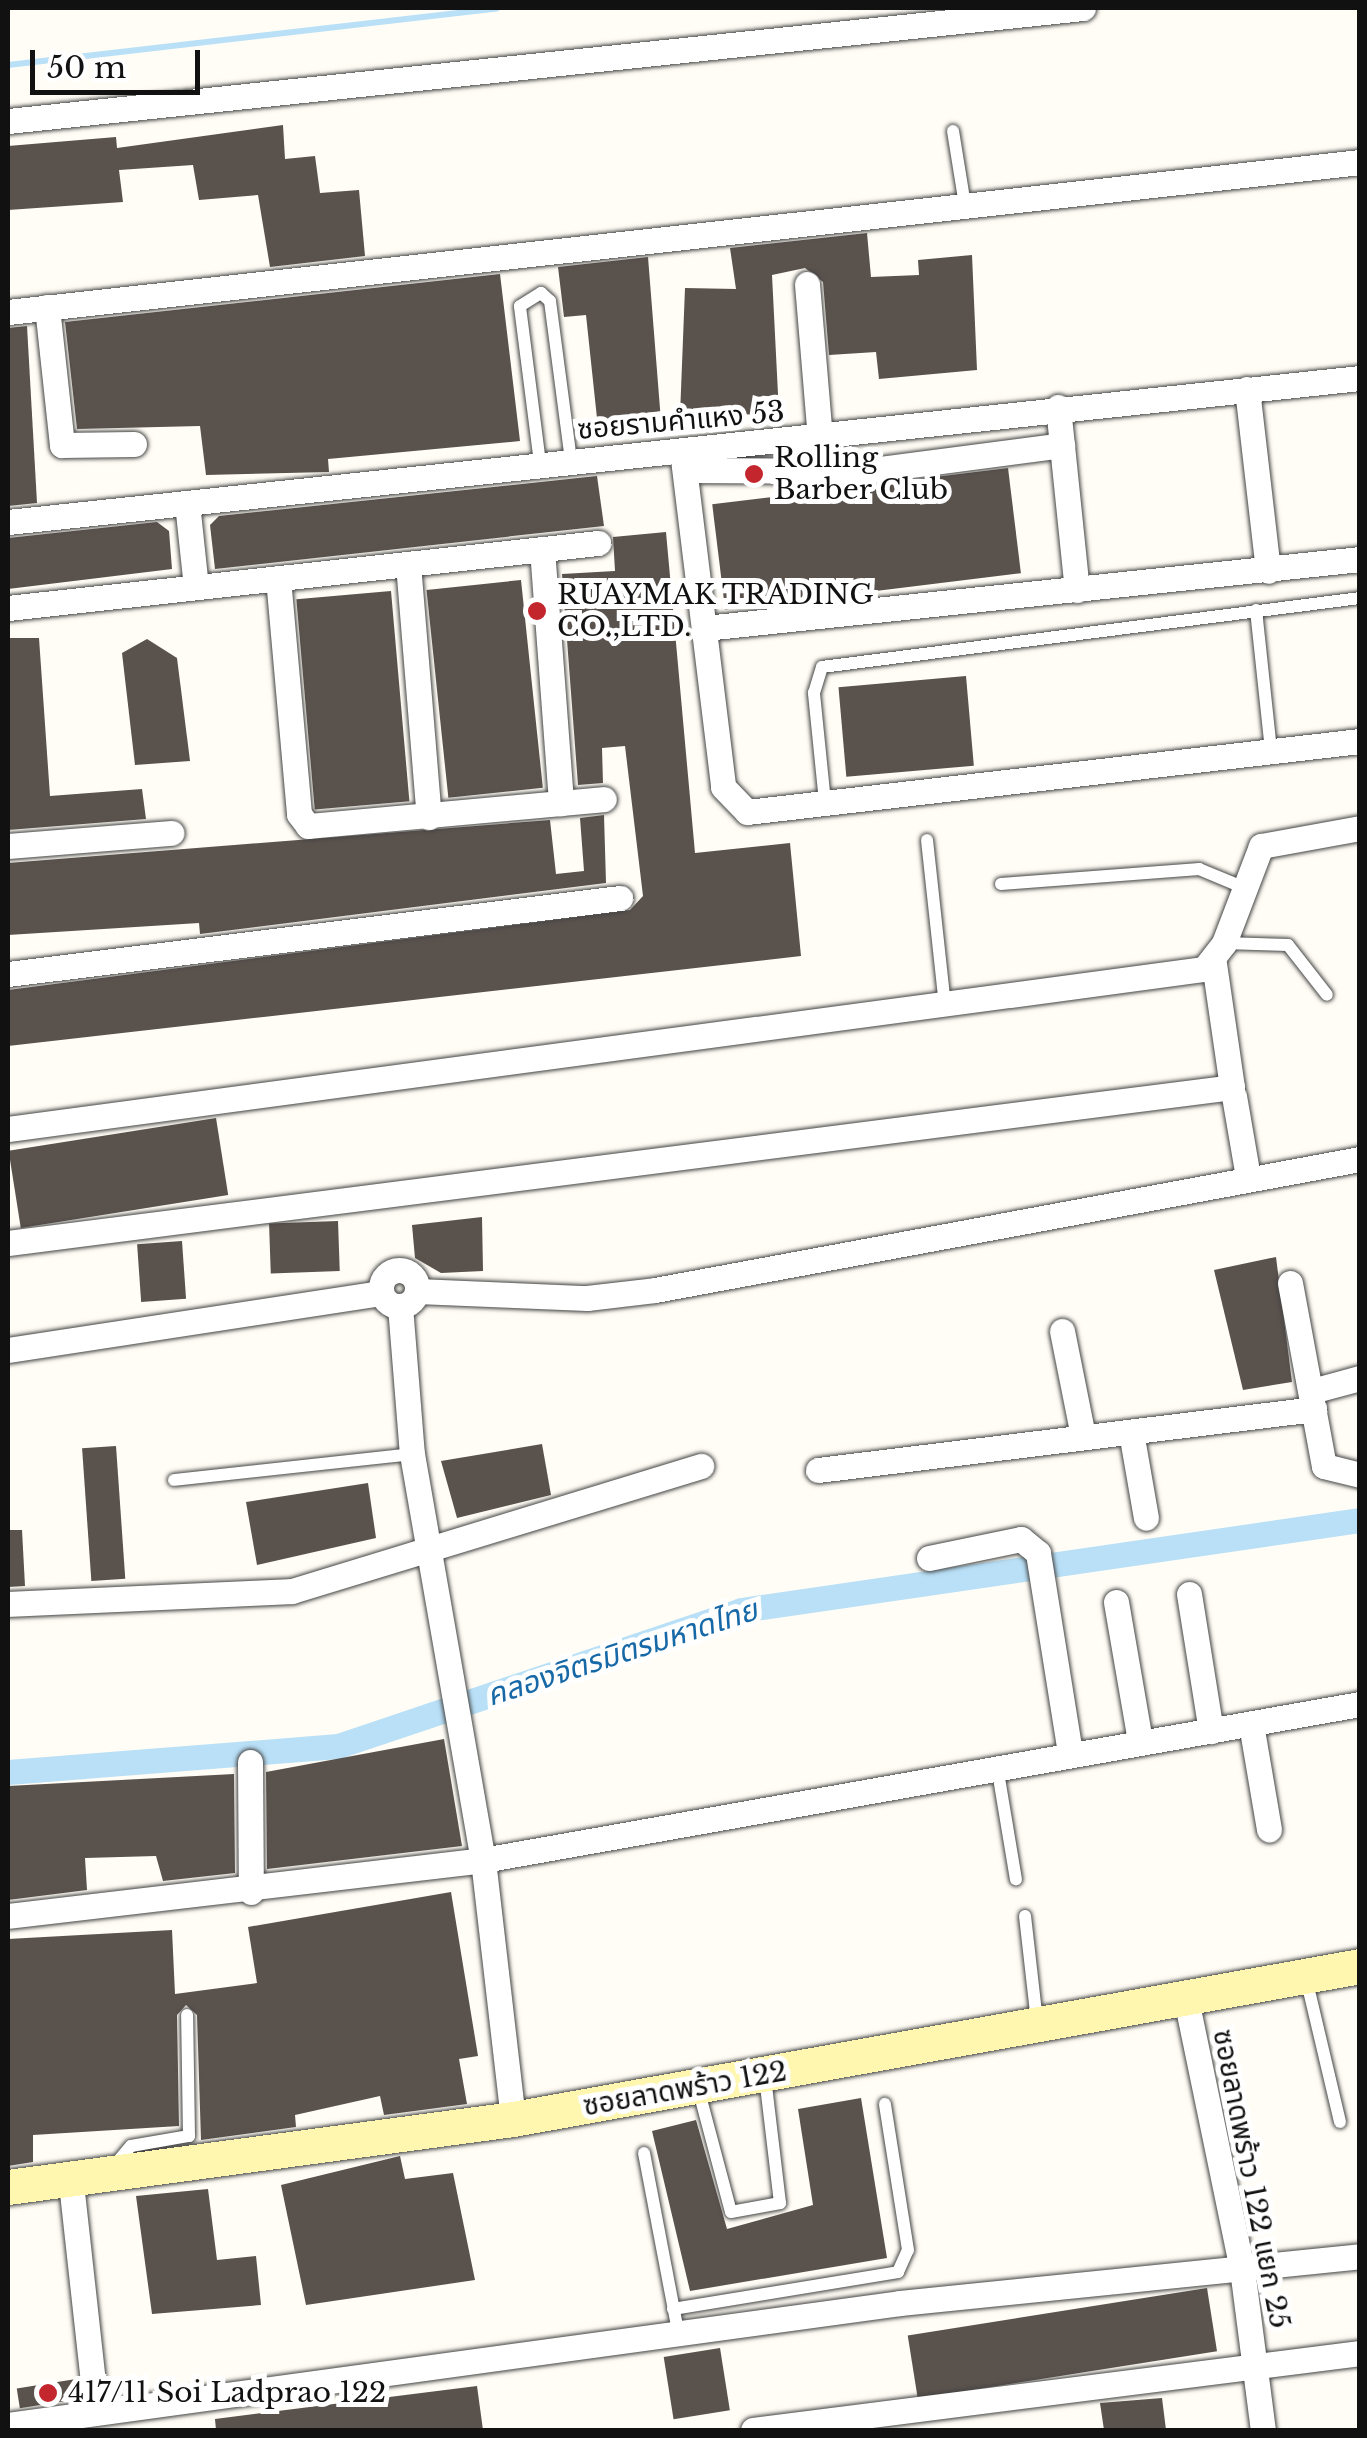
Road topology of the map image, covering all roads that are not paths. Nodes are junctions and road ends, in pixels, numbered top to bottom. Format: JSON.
{"nodes":[{"id":1,"x":1083,"y":8,"type":"edge"},
{"id":2,"x":8,"y":121,"type":"edge"},
{"id":3,"x":953,"y":131,"type":"dead end"},
{"id":4,"x":1360,"y":162,"type":"edge"},
{"id":5,"x":965,"y":204,"type":"junction"},
{"id":6,"x":807,"y":284,"type":"dead end"},
{"id":7,"x":47,"y":307,"type":"junction"},
{"id":8,"x":8,"y":312,"type":"edge"},
{"id":9,"x":1360,"y":378,"type":"edge"},
{"id":10,"x":1248,"y":388,"type":"junction"},
{"id":11,"x":1058,"y":408,"type":"junction"},
{"id":12,"x":820,"y":439,"type":"junction"},
{"id":13,"x":134,"y":444,"type":"dead end"},
{"id":14,"x":1062,"y":445,"type":"junction"},
{"id":15,"x":571,"y":460,"type":"junction"},
{"id":16,"x":684,"y":460,"type":"junction"},
{"id":17,"x":540,"y":463,"type":"junction"},
{"id":18,"x":187,"y":503,"type":"junction"},
{"id":19,"x":8,"y":522,"type":"edge"},
{"id":20,"x":598,"y":542,"type":"dead end"},
{"id":21,"x":542,"y":549,"type":"junction"},
{"id":22,"x":1360,"y":559,"type":"edge"},
{"id":23,"x":408,"y":564,"type":"junction"},
{"id":24,"x":1268,"y":571,"type":"junction"},
{"id":25,"x":278,"y":578,"type":"junction"},
{"id":26,"x":196,"y":587,"type":"junction"},
{"id":27,"x":1077,"y":590,"type":"junction"},
{"id":28,"x":1360,"y":598,"type":"edge"},
{"id":29,"x":8,"y":608,"type":"edge"},
{"id":30,"x":1256,"y":610,"type":"junction"},
{"id":31,"x":704,"y":628,"type":"junction"},
{"id":32,"x":1360,"y":741,"type":"edge"},
{"id":33,"x":1272,"y":752,"type":"junction"},
{"id":34,"x":604,"y":799,"type":"dead end"},
{"id":35,"x":825,"y":802,"type":"junction"},
{"id":36,"x":561,"y":803,"type":"junction"},
{"id":37,"x":429,"y":817,"type":"junction"},
{"id":38,"x":1360,"y":828,"type":"edge"},
{"id":39,"x":171,"y":833,"type":"dead end"},
{"id":40,"x":927,"y":840,"type":"dead end"},
{"id":41,"x":8,"y":846,"type":"edge"},
{"id":42,"x":1000,"y":884,"type":"dead end"},
{"id":43,"x":1240,"y":886,"type":"junction"},
{"id":44,"x":620,"y":898,"type":"dead end"},
{"id":45,"x":1219,"y":953,"type":"junction"},
{"id":46,"x":8,"y":974,"type":"edge"},
{"id":47,"x":1327,"y":995,"type":"dead end"},
{"id":48,"x":945,"y":1006,"type":"junction"},
{"id":49,"x":1234,"y":1096,"type":"dead end"},
{"id":50,"x":8,"y":1129,"type":"edge"},
{"id":51,"x":1360,"y":1160,"type":"edge"},
{"id":52,"x":1248,"y":1177,"type":"junction"},
{"id":53,"x":8,"y":1243,"type":"edge"},
{"id":54,"x":1290,"y":1283,"type":"dead end"},
{"id":55,"x":399,"y":1296,"type":"junction"},
{"id":56,"x":1062,"y":1330,"type":"dead end"},
{"id":57,"x":8,"y":1350,"type":"edge"},
{"id":58,"x":1360,"y":1378,"type":"edge"},
{"id":59,"x":1313,"y":1400,"type":"junction"},
{"id":60,"x":1082,"y":1431,"type":"junction"},
{"id":61,"x":1131,"y":1432,"type":"junction"},
{"id":62,"x":412,"y":1454,"type":"junction"},
{"id":63,"x":700,"y":1466,"type":"dead end"},
{"id":64,"x":818,"y":1470,"type":"dead end"},
{"id":65,"x":1360,"y":1475,"type":"edge"},
{"id":66,"x":174,"y":1480,"type":"dead end"},
{"id":67,"x":1146,"y":1518,"type":"dead end"},
{"id":68,"x":428,"y":1546,"type":"junction"},
{"id":69,"x":928,"y":1558,"type":"dead end"},
{"id":70,"x":1189,"y":1594,"type":"dead end"},
{"id":71,"x":1116,"y":1602,"type":"dead end"},
{"id":72,"x":8,"y":1604,"type":"edge"},
{"id":73,"x":1360,"y":1704,"type":"edge"},
{"id":74,"x":1252,"y":1724,"type":"junction"},
{"id":75,"x":1211,"y":1731,"type":"junction"},
{"id":76,"x":1140,"y":1741,"type":"junction"},
{"id":77,"x":1070,"y":1753,"type":"junction"},
{"id":78,"x":250,"y":1762,"type":"dead end"},
{"id":79,"x":996,"y":1766,"type":"junction"},
{"id":80,"x":1269,"y":1830,"type":"dead end"},
{"id":81,"x":482,"y":1860,"type":"junction"},
{"id":82,"x":1016,"y":1880,"type":"dead end"},
{"id":83,"x":252,"y":1892,"type":"junction"},
{"id":84,"x":8,"y":1916,"type":"edge"},
{"id":85,"x":1024,"y":1916,"type":"dead end"},
{"id":86,"x":1360,"y":1966,"type":"edge"},
{"id":87,"x":1306,"y":1976,"type":"junction"},
{"id":88,"x":1186,"y":1999,"type":"junction"},
{"id":89,"x":187,"y":2016,"type":"dead end"},
{"id":90,"x":1038,"y":2030,"type":"junction"},
{"id":91,"x":764,"y":2074,"type":"junction"},
{"id":92,"x":698,"y":2086,"type":"junction"},
{"id":93,"x":885,"y":2104,"type":"dead end"},
{"id":94,"x":513,"y":2119,"type":"junction"},
{"id":95,"x":1340,"y":2122,"type":"dead end"},
{"id":96,"x":644,"y":2154,"type":"dead end"},
{"id":97,"x":115,"y":2179,"type":"junction"},
{"id":98,"x":71,"y":2182,"type":"junction"},
{"id":99,"x":8,"y":2187,"type":"edge"},
{"id":100,"x":1360,"y":2256,"type":"edge"},
{"id":101,"x":1242,"y":2268,"type":"junction"},
{"id":102,"x":676,"y":2320,"type":"junction"},
{"id":103,"x":1360,"y":2353,"type":"edge"},
{"id":104,"x":1254,"y":2367,"type":"junction"},
{"id":105,"x":95,"y":2399,"type":"dead end"},
{"id":106,"x":8,"y":2425,"type":"edge"},
{"id":107,"x":753,"y":2430,"type":"edge"},
{"id":108,"x":1263,"y":2430,"type":"edge"}],
"edges":[{"from":1,"to":2,"type":"street"},
{"from":3,"to":5,"type":"lane"},
{"from":4,"to":5,"type":"street"},
{"from":5,"to":7,"type":"street"},
{"from":6,"to":12,"type":"street"},
{"from":7,"to":8,"type":"street"},
{"from":7,"to":13,"type":"street"},
{"from":9,"to":10,"type":"street","name":"ซอยรามคำแหง 53"},
{"from":10,"to":11,"type":"street","name":"ซอยรามคำแหง 53"},
{"from":10,"to":24,"type":"street"},
{"from":11,"to":12,"type":"street","name":"ซอยรามคำแหง 53"},
{"from":11,"to":14,"type":"street"},
{"from":12,"to":16,"type":"street","name":"ซอยรามคำแหง 53"},
{"from":14,"to":16,"type":"street"},
{"from":14,"to":27,"type":"street"},
{"from":15,"to":16,"type":"street","name":"ซอยรามคำแหง 53"},
{"from":15,"to":17,"type":"street","name":"ซอยรามคำแหง 53"},
{"from":15,"to":17,"type":"lane"},
{"from":16,"to":31,"type":"street"},
{"from":17,"to":18,"type":"street","name":"ซอยรามคำแหง 53"},
{"from":18,"to":19,"type":"street","name":"ซอยรามคำแหง 53"},
{"from":18,"to":26,"type":"street"},
{"from":20,"to":21,"type":"street"},
{"from":21,"to":23,"type":"street"},
{"from":21,"to":36,"type":"street"},
{"from":22,"to":24,"type":"street"},
{"from":23,"to":25,"type":"street"},
{"from":23,"to":37,"type":"street"},
{"from":24,"to":27,"type":"street"},
{"from":25,"to":26,"type":"street"},
{"from":25,"to":37,"type":"street"},
{"from":26,"to":29,"type":"street"},
{"from":27,"to":31,"type":"street"},
{"from":28,"to":30,"type":"lane"},
{"from":30,"to":33,"type":"lane"},
{"from":30,"to":35,"type":"lane"},
{"from":31,"to":35,"type":"street"},
{"from":32,"to":33,"type":"street"},
{"from":33,"to":35,"type":"street"},
{"from":34,"to":36,"type":"street"},
{"from":36,"to":37,"type":"street"},
{"from":38,"to":43,"type":"street"},
{"from":39,"to":41,"type":"street"},
{"from":40,"to":48,"type":"lane"},
{"from":42,"to":43,"type":"lane"},
{"from":43,"to":45,"type":"street"},
{"from":44,"to":46,"type":"street"},
{"from":45,"to":47,"type":"lane"},
{"from":45,"to":48,"type":"street"},
{"from":45,"to":53,"type":"street"},
{"from":48,"to":50,"type":"street"},
{"from":49,"to":52,"type":"street"},
{"from":51,"to":52,"type":"street"},
{"from":52,"to":55,"type":"street"},
{"from":54,"to":59,"type":"street"},
{"from":55,"to":57,"type":"street"},
{"from":55,"to":62,"type":"street"},
{"from":56,"to":60,"type":"street"},
{"from":58,"to":59,"type":"street"},
{"from":59,"to":61,"type":"street"},
{"from":59,"to":65,"type":"street"},
{"from":60,"to":61,"type":"street"},
{"from":60,"to":64,"type":"street"},
{"from":61,"to":67,"type":"street"},
{"from":62,"to":66,"type":"lane"},
{"from":62,"to":68,"type":"street"},
{"from":63,"to":68,"type":"street"},
{"from":68,"to":72,"type":"street"},
{"from":68,"to":81,"type":"street"},
{"from":69,"to":77,"type":"street"},
{"from":70,"to":75,"type":"street"},
{"from":71,"to":76,"type":"street"},
{"from":73,"to":74,"type":"street"},
{"from":74,"to":75,"type":"street"},
{"from":74,"to":80,"type":"street"},
{"from":75,"to":76,"type":"street"},
{"from":76,"to":77,"type":"street"},
{"from":77,"to":79,"type":"street"},
{"from":78,"to":83,"type":"street"},
{"from":79,"to":81,"type":"street"},
{"from":79,"to":82,"type":"lane"},
{"from":81,"to":83,"type":"street"},
{"from":81,"to":94,"type":"street"},
{"from":83,"to":84,"type":"street"},
{"from":85,"to":90,"type":"lane"},
{"from":86,"to":87,"type":"street","name":"ซอยลาดพร้าว 122"},
{"from":87,"to":88,"type":"street","name":"ซอยลาดพร้าว 122"},
{"from":87,"to":95,"type":"lane"},
{"from":88,"to":90,"type":"street","name":"ซอยลาดพร้าว 122"},
{"from":88,"to":101,"type":"street","name":"ซอยลาดพร้าว 122 แยก 25"},
{"from":89,"to":97,"type":"lane"},
{"from":90,"to":91,"type":"street","name":"ซอยลาดพร้าว 122"},
{"from":91,"to":92,"type":"street","name":"ซอยลาดพร้าว 122"},
{"from":91,"to":92,"type":"lane"},
{"from":92,"to":94,"type":"street","name":"ซอยลาดพร้าว 122"},
{"from":93,"to":102,"type":"lane"},
{"from":94,"to":97,"type":"street","name":"ซอยลาดพร้าว 122"},
{"from":96,"to":102,"type":"lane"},
{"from":97,"to":98,"type":"street","name":"ซอยลาดพร้าว 122"},
{"from":98,"to":99,"type":"street","name":"ซอยลาดพร้าว 122"},
{"from":98,"to":105,"type":"street"},
{"from":100,"to":101,"type":"street"},
{"from":101,"to":102,"type":"street"},
{"from":101,"to":104,"type":"street","name":"ซอยลาดพร้าว 122 แยก 25"},
{"from":102,"to":106,"type":"street"},
{"from":103,"to":104,"type":"street"},
{"from":104,"to":107,"type":"street"},
{"from":104,"to":108,"type":"street","name":"ซอยลาดพร้าว 122 แยก 25"}]}
